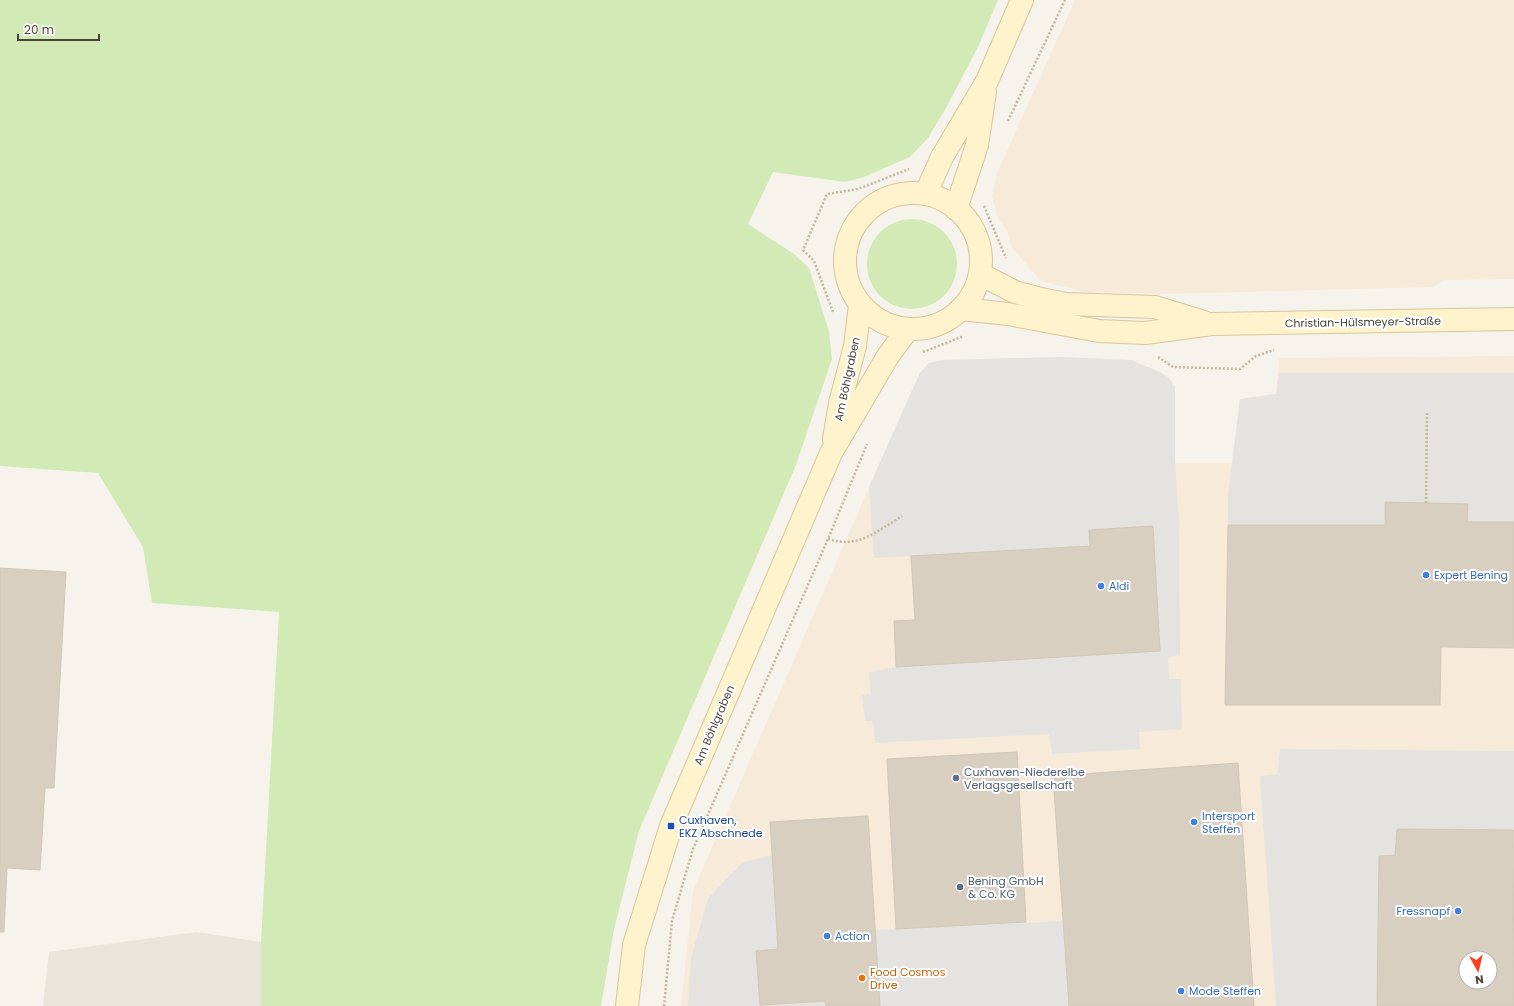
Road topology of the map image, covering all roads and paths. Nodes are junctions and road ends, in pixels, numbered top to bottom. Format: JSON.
{"nodes":[{"id":1,"x":1022,"y":0,"type":"edge"},
{"id":2,"x":1064,"y":0,"type":"edge"},
{"id":3,"x":987,"y":81,"type":"junction"},
{"id":4,"x":1007,"y":122,"type":"dead end"},
{"id":5,"x":912,"y":168,"type":"dead end"},
{"id":6,"x":926,"y":193,"type":"junction"},
{"id":7,"x":983,"y":202,"type":"dead end"},
{"id":8,"x":956,"y":209,"type":"junction"},
{"id":9,"x":1008,"y":262,"type":"dead end"},
{"id":10,"x":980,"y":274,"type":"junction"},
{"id":11,"x":860,"y":305,"type":"junction"},
{"id":12,"x":961,"y":309,"type":"junction"},
{"id":13,"x":836,"y":318,"type":"dead end"},
{"id":14,"x":1514,"y":319,"type":"edge"},
{"id":15,"x":1212,"y":324,"type":"junction"},
{"id":16,"x":908,"y":329,"type":"junction"},
{"id":17,"x":970,"y":334,"type":"dead end"},
{"id":18,"x":1269,"y":351,"type":"dead end"},
{"id":19,"x":918,"y":354,"type":"dead end"},
{"id":20,"x":1173,"y":367,"type":"dead end"},
{"id":21,"x":1427,"y":412,"type":"dead end"},
{"id":22,"x":868,"y":443,"type":"dead end"},
{"id":23,"x":831,"y":453,"type":"junction"},
{"id":24,"x":1426,"y":503,"type":"dead end"},
{"id":25,"x":902,"y":516,"type":"dead end"},
{"id":26,"x":828,"y":539,"type":"junction"},
{"id":27,"x":627,"y":1006,"type":"edge"},
{"id":28,"x":664,"y":1006,"type":"edge"}],
"edges":[{"from":1,"to":3,"type":"street"},
{"from":2,"to":4,"type":"path"},
{"from":3,"to":6,"type":"street"},
{"from":3,"to":8,"type":"street"},
{"from":5,"to":13,"type":"path"},
{"from":6,"to":8,"type":"street"},
{"from":6,"to":11,"type":"street"},
{"from":7,"to":9,"type":"path"},
{"from":8,"to":10,"type":"street"},
{"from":10,"to":12,"type":"street"},
{"from":10,"to":15,"type":"street","name":"Christian-Hülsmeyer-Straße"},
{"from":11,"to":16,"type":"street"},
{"from":11,"to":23,"type":"street","name":"Am Böhlgraben"},
{"from":12,"to":15,"type":"street","name":"Christian-Hülsmeyer-Straße"},
{"from":12,"to":16,"type":"street"},
{"from":14,"to":15,"type":"street","name":"Christian-Hülsmeyer-Straße"},
{"from":16,"to":23,"type":"street","name":"Am Böhlgraben"},
{"from":17,"to":19,"type":"path"},
{"from":18,"to":20,"type":"path"},
{"from":21,"to":24,"type":"path"},
{"from":22,"to":26,"type":"path"},
{"from":23,"to":27,"type":"street","name":"Am Böhlgraben"},
{"from":25,"to":26,"type":"path"},
{"from":26,"to":28,"type":"path"}]}
